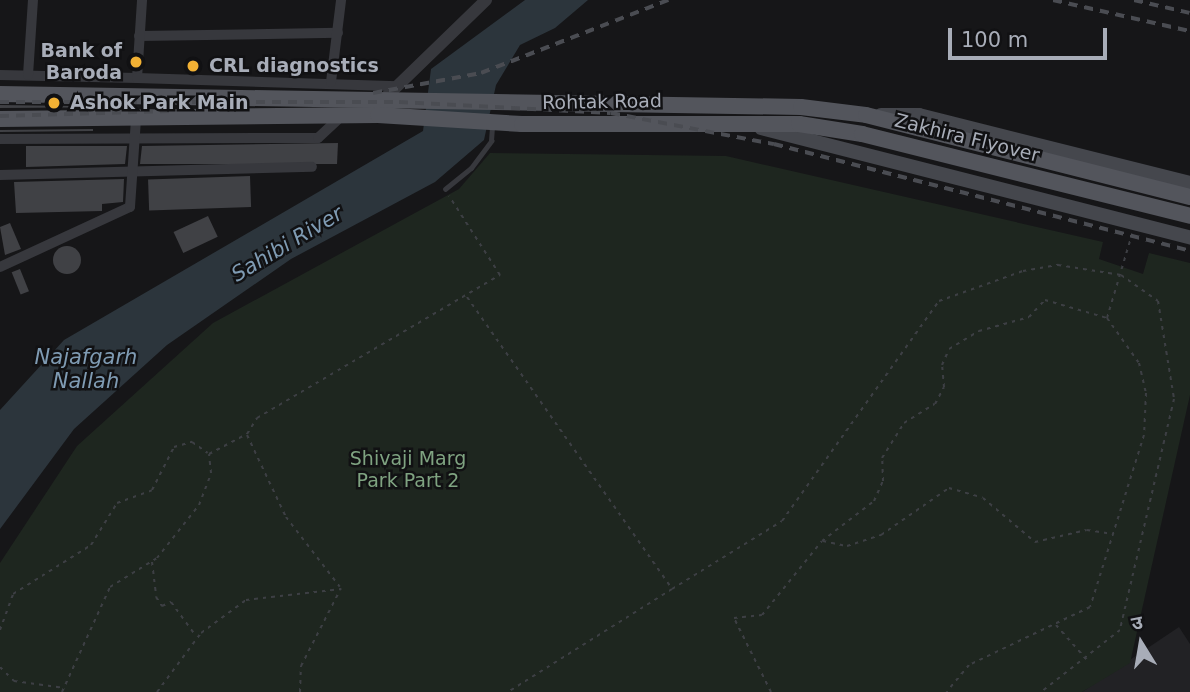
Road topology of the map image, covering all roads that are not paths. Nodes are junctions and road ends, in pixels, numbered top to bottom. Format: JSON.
{"nodes":[{"id":1,"x":33,"y":0,"type":"edge"},
{"id":2,"x":142,"y":0,"type":"edge"},
{"id":3,"x":341,"y":0,"type":"edge"},
{"id":4,"x":486,"y":0,"type":"edge"},
{"id":5,"x":338,"y":33,"type":"junction"},
{"id":6,"x":139,"y":36,"type":"junction"},
{"id":7,"x":0,"y":75,"type":"edge"},
{"id":8,"x":28,"y":75,"type":"junction"},
{"id":9,"x":137,"y":78,"type":"junction"},
{"id":10,"x":331,"y":82,"type":"junction"},
{"id":11,"x":393,"y":91,"type":"junction"},
{"id":12,"x":0,"y":94,"type":"edge"},
{"id":13,"x":866,"y":115,"type":"junction"},
{"id":14,"x":342,"y":116,"type":"junction"},
{"id":15,"x":136,"y":118,"type":"junction"},
{"id":16,"x":0,"y":119,"type":"edge"},
{"id":17,"x":730,"y":121,"type":"junction"},
{"id":18,"x":492,"y":122,"type":"junction"},
{"id":19,"x":135,"y":138,"type":"junction"},
{"id":20,"x":0,"y":139,"type":"edge"},
{"id":21,"x":134,"y":167,"type":"junction"},
{"id":22,"x":312,"y":167,"type":"dead end"},
{"id":23,"x":0,"y":175,"type":"edge"},
{"id":24,"x":1190,"y":183,"type":"edge"},
{"id":25,"x":445,"y":189,"type":"road end"},
{"id":26,"x":1190,"y":197,"type":"edge"},
{"id":27,"x":1190,"y":216,"type":"edge"},
{"id":28,"x":1190,"y":237,"type":"edge"},
{"id":29,"x":0,"y":267,"type":"edge"}],
"edges":[{"from":1,"to":8,"type":"street"},
{"from":2,"to":6,"type":"street"},
{"from":3,"to":5,"type":"street"},
{"from":4,"to":11,"type":"street"},
{"from":5,"to":6,"type":"street"},
{"from":5,"to":10,"type":"street"},
{"from":6,"to":9,"type":"street"},
{"from":7,"to":8,"type":"street"},
{"from":8,"to":9,"type":"street"},
{"from":9,"to":10,"type":"street"},
{"from":10,"to":11,"type":"street"},
{"from":11,"to":12,"type":"main road","name":"Rohtak Road"},
{"from":11,"to":13,"type":"main road","name":"Rohtak Road"},
{"from":13,"to":24,"type":"main road","name":"Rohtak Road"},
{"from":13,"to":26,"type":"main road","name":"Zakhira Flyover"},
{"from":14,"to":15,"type":"main road","name":"Rohtak Road"},
{"from":14,"to":18,"type":"main road","name":"Rohtak Road"},
{"from":14,"to":19,"type":"street"},
{"from":15,"to":16,"type":"main road","name":"Rohtak Road"},
{"from":15,"to":19,"type":"street"},
{"from":17,"to":18,"type":"main road","name":"Rohtak Road"},
{"from":17,"to":27,"type":"main road","name":"Zakhira Flyover"},
{"from":17,"to":28,"type":"main road","name":"Rohtak Road"},
{"from":18,"to":25,"type":"lane"},
{"from":19,"to":20,"type":"street"},
{"from":19,"to":21,"type":"street"},
{"from":21,"to":22,"type":"street"},
{"from":21,"to":23,"type":"street"},
{"from":21,"to":29,"type":"street"}]}
